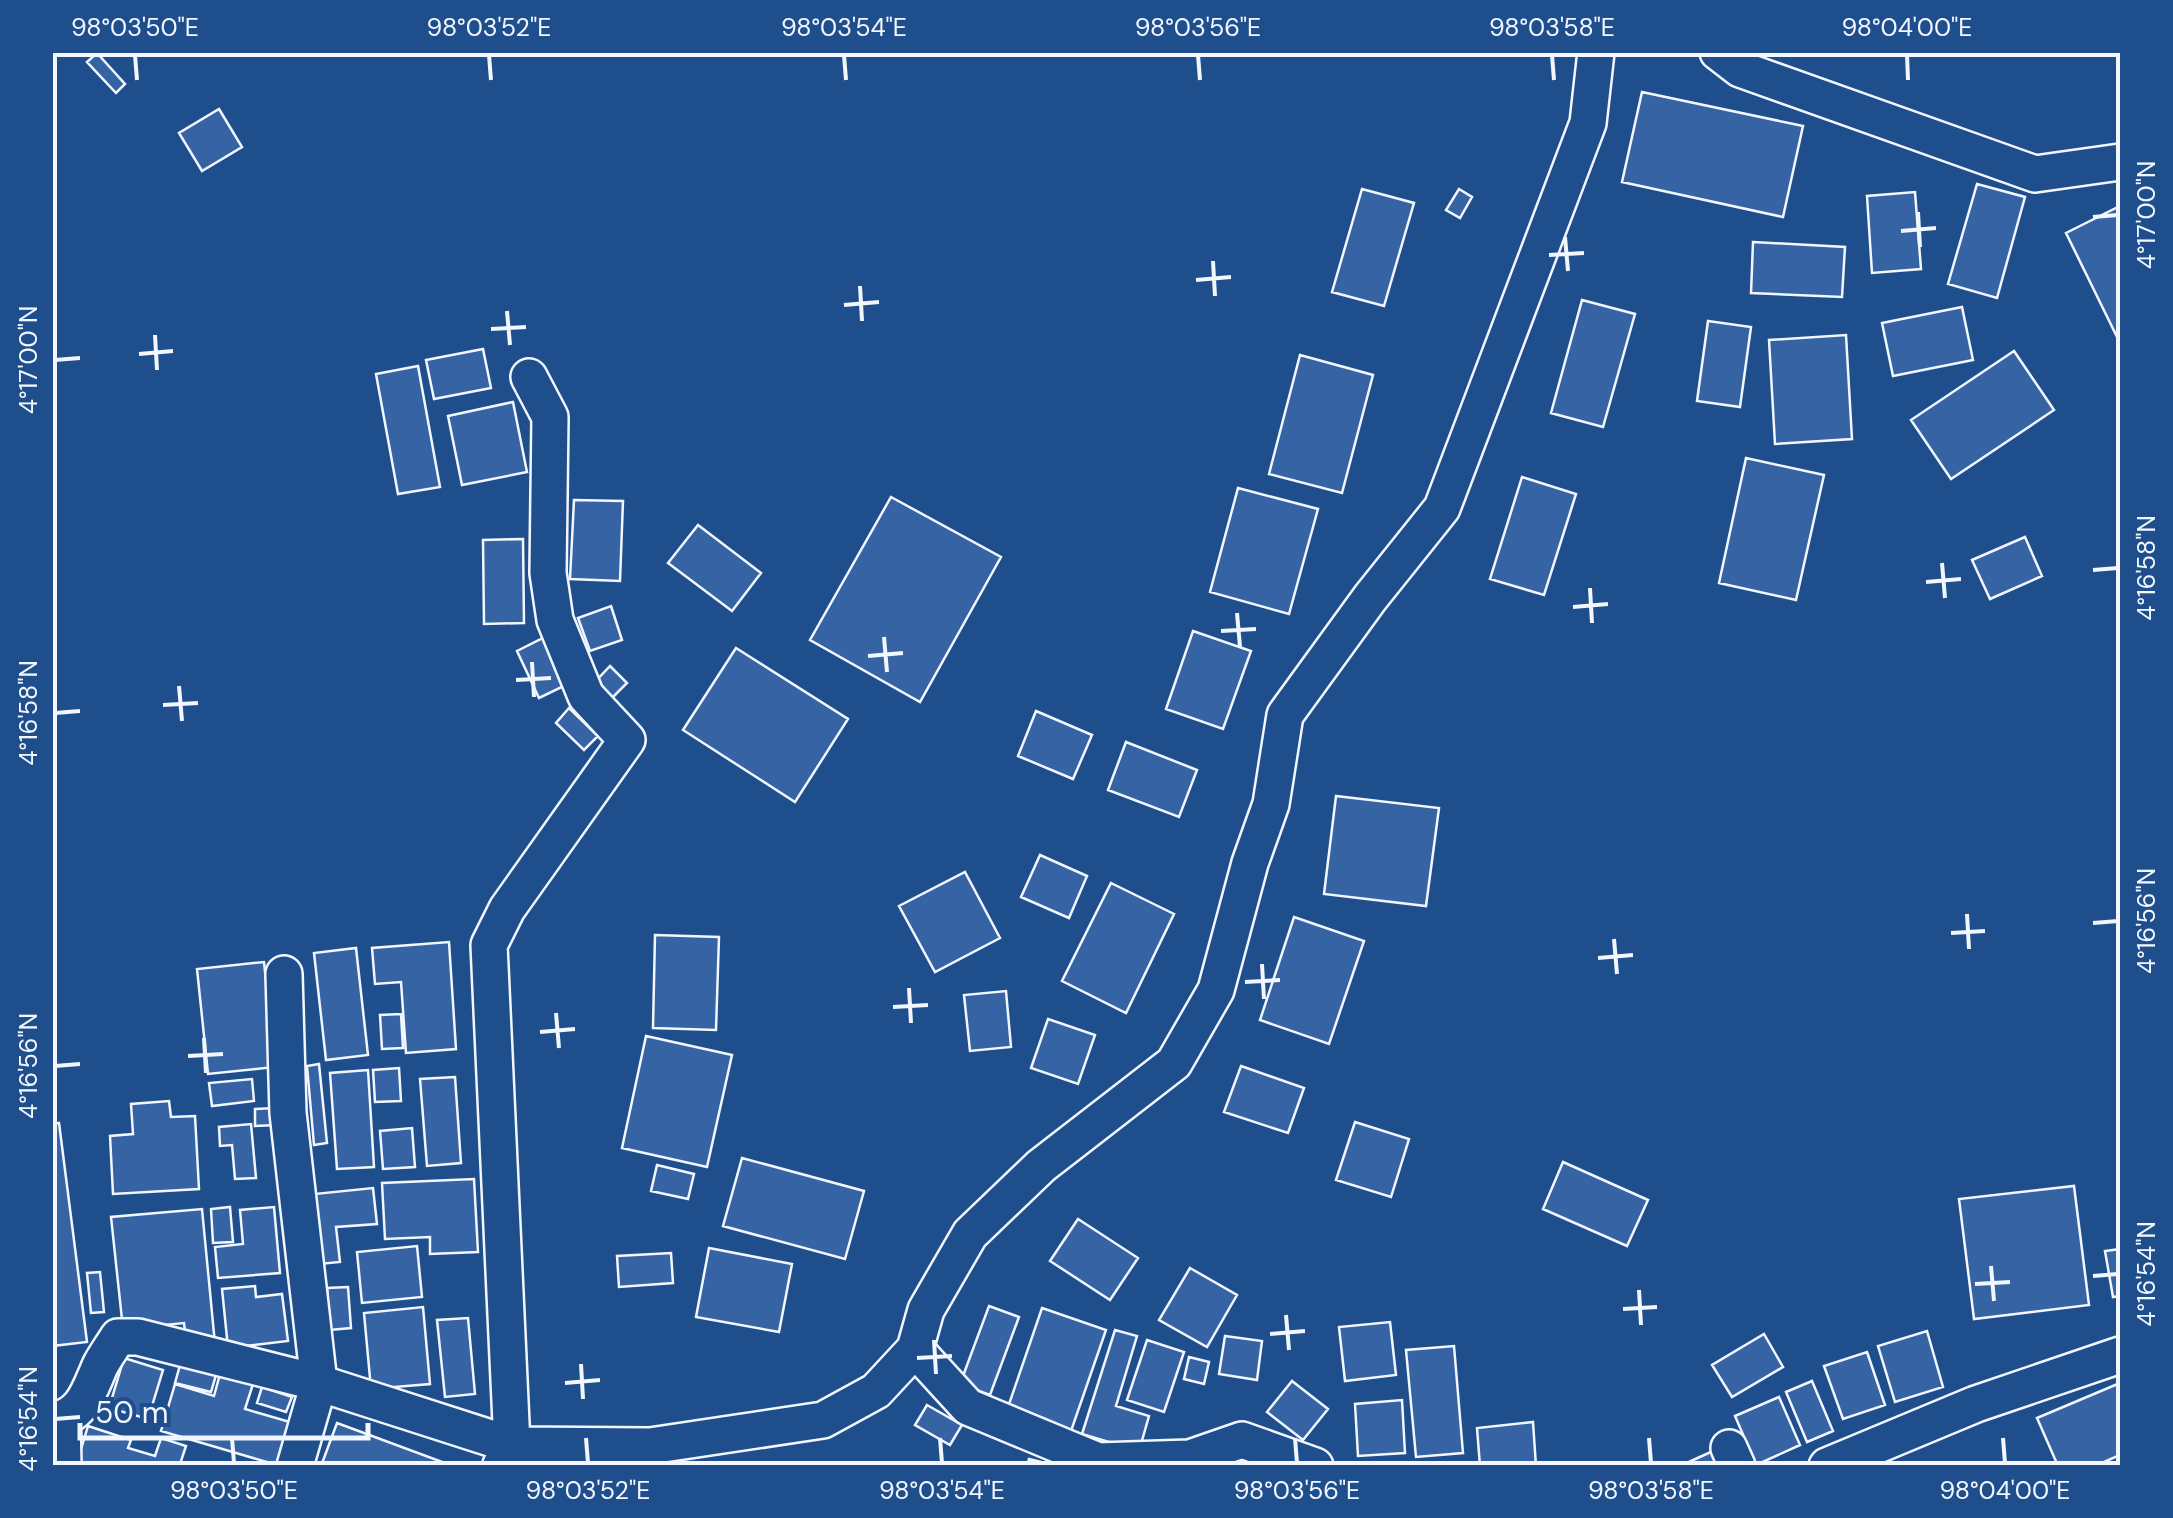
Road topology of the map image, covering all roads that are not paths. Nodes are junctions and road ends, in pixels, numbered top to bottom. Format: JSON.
{"nodes":[{"id":1,"x":1596,"y":52,"type":"edge"},
{"id":2,"x":1718,"y":52,"type":"edge"},
{"id":3,"x":2120,"y":162,"type":"edge"},
{"id":4,"x":529,"y":377,"type":"dead end"},
{"id":5,"x":284,"y":974,"type":"dead end"},
{"id":6,"x":914,"y":1349,"type":"junction"},
{"id":7,"x":2120,"y":1355,"type":"edge"},
{"id":8,"x":319,"y":1384,"type":"junction"},
{"id":9,"x":57,"y":1420,"type":"edge"},
{"id":10,"x":507,"y":1455,"type":"edge"},
{"id":11,"x":63,"y":1466,"type":"edge"},
{"id":12,"x":295,"y":1466,"type":"edge"},
{"id":13,"x":1315,"y":1466,"type":"edge"},
{"id":14,"x":1827,"y":1466,"type":"edge"}],
"edges":[{"from":1,"to":6,"type":"street"},
{"from":2,"to":3,"type":"street"},
{"from":4,"to":10,"type":"street"},
{"from":5,"to":8,"type":"street"},
{"from":6,"to":10,"type":"street"},
{"from":6,"to":13,"type":"street"},
{"from":7,"to":14,"type":"street"},
{"from":8,"to":9,"type":"street"},
{"from":8,"to":10,"type":"street"},
{"from":8,"to":12,"type":"street"},
{"from":9,"to":11,"type":"street"}]}
